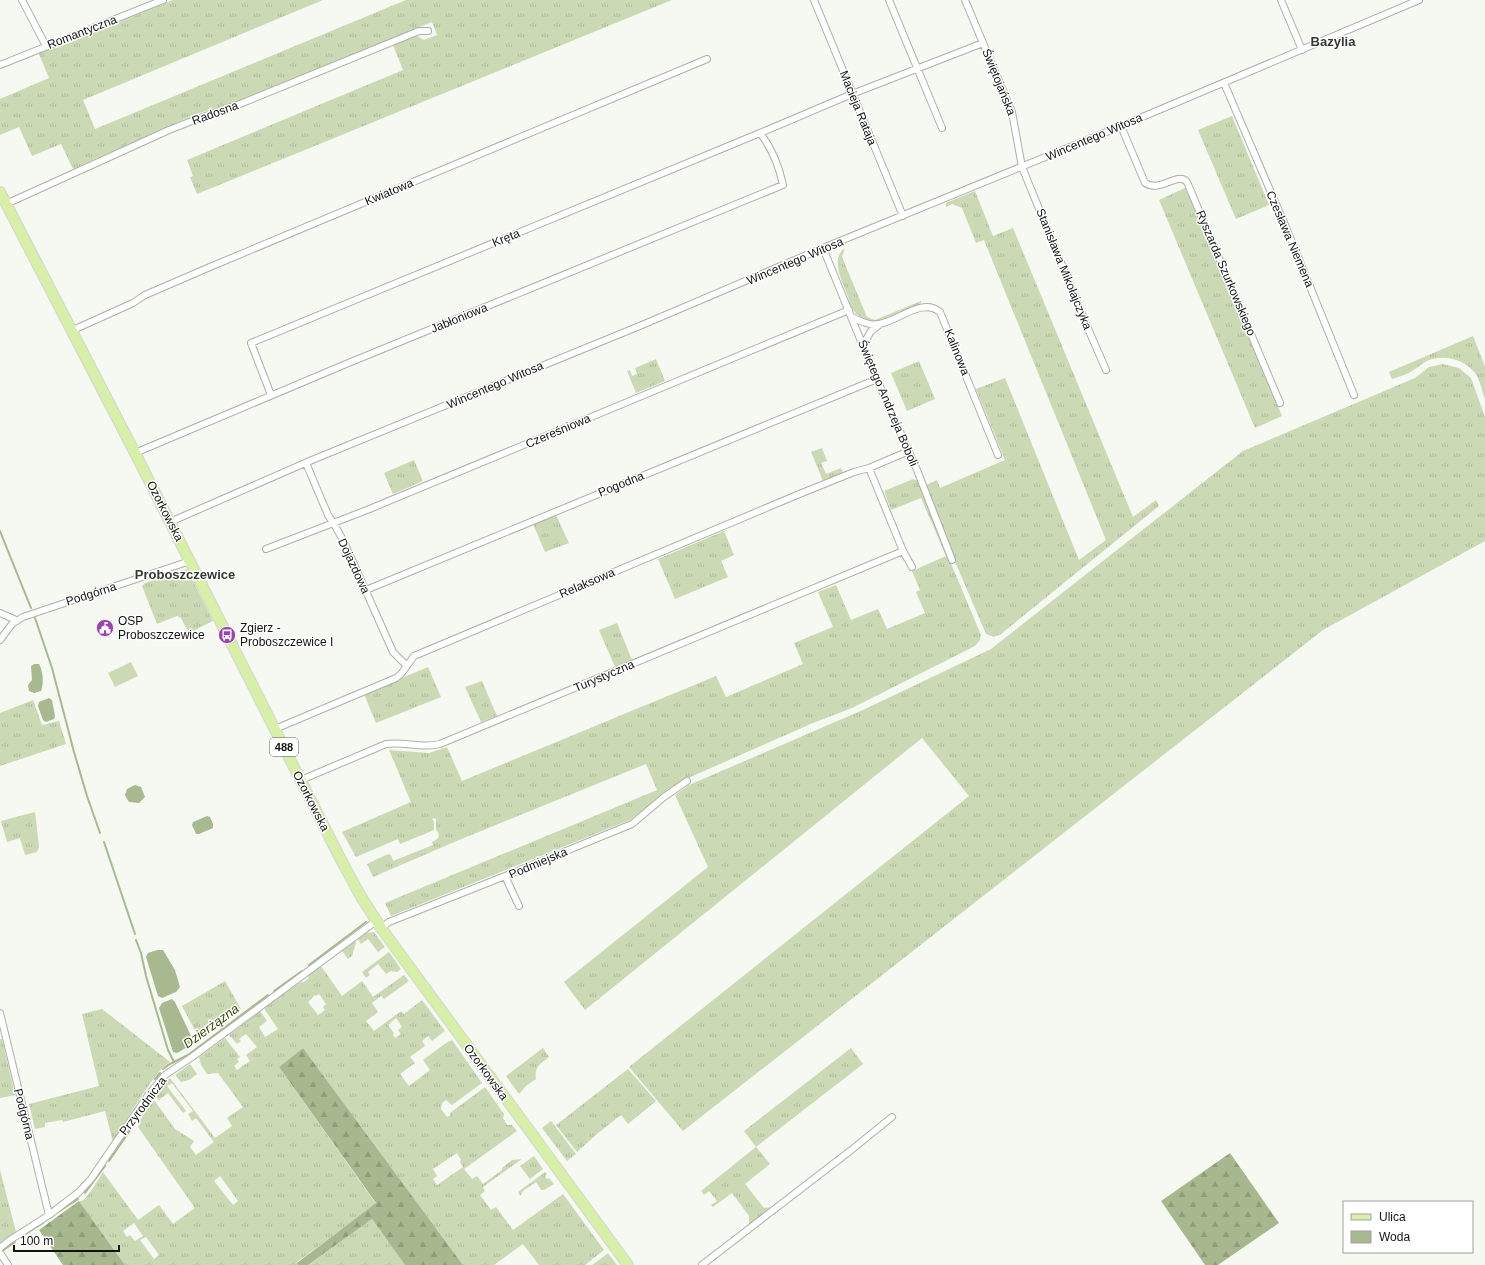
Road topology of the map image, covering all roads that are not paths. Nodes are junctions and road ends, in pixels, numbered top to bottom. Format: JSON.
{"nodes":[{"id":1,"x":22,"y":0,"type":"edge"},
{"id":2,"x":164,"y":0,"type":"edge"},
{"id":3,"x":814,"y":0,"type":"edge"},
{"id":4,"x":889,"y":0,"type":"edge"},
{"id":5,"x":965,"y":0,"type":"edge"},
{"id":6,"x":1281,"y":0,"type":"edge"},
{"id":7,"x":1419,"y":0,"type":"edge"},
{"id":8,"x":428,"y":31,"type":"dead end"},
{"id":9,"x":983,"y":43,"type":"junction"},
{"id":10,"x":46,"y":46,"type":"junction"},
{"id":11,"x":1302,"y":50,"type":"junction"},
{"id":12,"x":707,"y":59,"type":"dead end"},
{"id":13,"x":0,"y":65,"type":"edge"},
{"id":14,"x":917,"y":69,"type":"junction"},
{"id":15,"x":1224,"y":83,"type":"junction"},
{"id":16,"x":852,"y":94,"type":"junction"},
{"id":17,"x":1121,"y":126,"type":"junction"},
{"id":18,"x":942,"y":128,"type":"dead end"},
{"id":19,"x":760,"y":132,"type":"junction"},
{"id":20,"x":1022,"y":167,"type":"junction"},
{"id":21,"x":0,"y":192,"type":"edge"},
{"id":22,"x":6,"y":204,"type":"junction"},
{"id":23,"x":903,"y":216,"type":"junction"},
{"id":24,"x":823,"y":248,"type":"junction"},
{"id":25,"x":849,"y":310,"type":"junction"},
{"id":26,"x":852,"y":317,"type":"junction"},
{"id":27,"x":878,"y":325,"type":"junction"},
{"id":28,"x":73,"y":330,"type":"junction"},
{"id":29,"x":862,"y":345,"type":"junction"},
{"id":30,"x":1106,"y":370,"type":"dead end"},
{"id":31,"x":877,"y":379,"type":"junction"},
{"id":32,"x":272,"y":395,"type":"junction"},
{"id":33,"x":1354,"y":395,"type":"dead end"},
{"id":34,"x":1280,"y":403,"type":"dead end"},
{"id":35,"x":909,"y":451,"type":"junction"},
{"id":36,"x":136,"y":453,"type":"junction"},
{"id":37,"x":998,"y":455,"type":"dead end"},
{"id":38,"x":306,"y":463,"type":"junction"},
{"id":39,"x":869,"y":468,"type":"junction"},
{"id":40,"x":170,"y":522,"type":"junction"},
{"id":41,"x":334,"y":524,"type":"junction"},
{"id":42,"x":266,"y":549,"type":"dead end"},
{"id":43,"x":903,"y":551,"type":"junction"},
{"id":44,"x":952,"y":560,"type":"dead end"},
{"id":45,"x":190,"y":561,"type":"junction"},
{"id":46,"x":912,"y":567,"type":"dead end"},
{"id":47,"x":366,"y":590,"type":"junction"},
{"id":48,"x":0,"y":613,"type":"edge"},
{"id":49,"x":16,"y":620,"type":"junction"},
{"id":50,"x":0,"y":640,"type":"edge"},
{"id":51,"x":407,"y":666,"type":"junction"},
{"id":52,"x":275,"y":729,"type":"junction"},
{"id":53,"x":301,"y":780,"type":"junction"},
{"id":54,"x":687,"y":781,"type":"dead end"},
{"id":55,"x":505,"y":876,"type":"junction"},
{"id":56,"x":519,"y":906,"type":"dead end"},
{"id":57,"x":379,"y":925,"type":"junction"},
{"id":58,"x":0,"y":1013,"type":"edge"},
{"id":59,"x":892,"y":1116,"type":"dead end"},
{"id":60,"x":49,"y":1215,"type":"junction"},
{"id":61,"x":0,"y":1248,"type":"edge"},
{"id":62,"x":0,"y":1253,"type":"edge"},
{"id":63,"x":8,"y":1265,"type":"edge"},
{"id":64,"x":628,"y":1265,"type":"edge"},
{"id":65,"x":702,"y":1265,"type":"edge"}],
"edges":[{"from":1,"to":10,"type":"street"},
{"from":2,"to":10,"type":"street","name":"Romantyczna"},
{"from":3,"to":16,"type":"street","name":"Macieja Rataja"},
{"from":4,"to":14,"type":"street"},
{"from":5,"to":9,"type":"street","name":"Świętojańska"},
{"from":6,"to":11,"type":"street"},
{"from":7,"to":11,"type":"street","name":"Wincentego Witosa"},
{"from":8,"to":22,"type":"street","name":"Radosna"},
{"from":9,"to":14,"type":"street"},
{"from":9,"to":20,"type":"street","name":"Świętojańska"},
{"from":10,"to":13,"type":"street","name":"Romantyczna"},
{"from":11,"to":15,"type":"street","name":"Wincentego Witosa"},
{"from":12,"to":28,"type":"street","name":"Kwiatowa"},
{"from":14,"to":16,"type":"street"},
{"from":14,"to":18,"type":"street"},
{"from":15,"to":17,"type":"street","name":"Wincentego Witosa"},
{"from":15,"to":33,"type":"street","name":"Czesława Niemena"},
{"from":16,"to":19,"type":"street"},
{"from":16,"to":23,"type":"street","name":"Macieja Rataja"},
{"from":17,"to":20,"type":"street","name":"Wincentego Witosa"},
{"from":17,"to":34,"type":"street","name":"Ryszarda Szurkowskiego"},
{"from":19,"to":32,"type":"street","name":"Kręta"},
{"from":19,"to":32,"type":"street","name":"Jabłoniowa"},
{"from":20,"to":23,"type":"street","name":"Wincentego Witosa"},
{"from":20,"to":30,"type":"street","name":"Stanisława Mikołajczyka"},
{"from":21,"to":22,"type":"main road","name":"Ozorkowska","number":"488"},
{"from":22,"to":28,"type":"main road","name":"Ozorkowska","number":"488"},
{"from":23,"to":24,"type":"street","name":"Wincentego Witosa"},
{"from":24,"to":25,"type":"street","name":"Świętego Andrzeja Boboli"},
{"from":24,"to":38,"type":"street","name":"Wincentego Witosa"},
{"from":25,"to":26,"type":"street","name":"Świętego Andrzeja Boboli"},
{"from":25,"to":41,"type":"street","name":"Czereśniowa"},
{"from":26,"to":27,"type":"street"},
{"from":26,"to":29,"type":"street","name":"Świętego Andrzeja Boboli"},
{"from":27,"to":29,"type":"street","name":"Kalinowa"},
{"from":27,"to":37,"type":"street","name":"Kalinowa"},
{"from":28,"to":36,"type":"main road","name":"Ozorkowska","number":"488"},
{"from":29,"to":31,"type":"street","name":"Świętego Andrzeja Boboli"},
{"from":31,"to":35,"type":"street","name":"Świętego Andrzeja Boboli"},
{"from":31,"to":47,"type":"street","name":"Pogodna"},
{"from":32,"to":36,"type":"street","name":"Jabłoniowa"},
{"from":35,"to":39,"type":"street","name":"Relaksowa"},
{"from":35,"to":44,"type":"street","name":"Świętego Andrzeja Boboli"},
{"from":36,"to":40,"type":"main road","name":"Ozorkowska","number":"488"},
{"from":38,"to":40,"type":"street","name":"Wincentego Witosa"},
{"from":38,"to":41,"type":"street","name":"Dojazdowa"},
{"from":39,"to":43,"type":"street"},
{"from":39,"to":51,"type":"street","name":"Relaksowa"},
{"from":40,"to":45,"type":"main road","name":"Ozorkowska","number":"488"},
{"from":41,"to":42,"type":"street","name":"Czereśniowa"},
{"from":41,"to":47,"type":"street","name":"Dojazdowa"},
{"from":43,"to":46,"type":"street"},
{"from":43,"to":53,"type":"street","name":"Turystyczna"},
{"from":45,"to":49,"type":"street","name":"Podgórna"},
{"from":45,"to":52,"type":"main road","name":"Ozorkowska","number":"488"},
{"from":47,"to":51,"type":"street","name":"Dojazdowa"},
{"from":48,"to":49,"type":"street"},
{"from":49,"to":50,"type":"street"},
{"from":51,"to":52,"type":"street","name":"Relaksowa"},
{"from":52,"to":53,"type":"main road","name":"Ozorkowska","number":"488"},
{"from":53,"to":57,"type":"main road","name":"Ozorkowska","number":"488"},
{"from":54,"to":55,"type":"street","name":"Podmiejska"},
{"from":55,"to":56,"type":"street"},
{"from":55,"to":57,"type":"street","name":"Podmiejska"},
{"from":57,"to":60,"type":"street","name":"Przyrodnicza"},
{"from":57,"to":64,"type":"main road","name":"Ozorkowska","number":"488"},
{"from":58,"to":60,"type":"street","name":"Podgórna"},
{"from":59,"to":65,"type":"street"},
{"from":60,"to":61,"type":"street","name":"Przyrodnicza"},
{"from":62,"to":63,"type":"street"}]}
